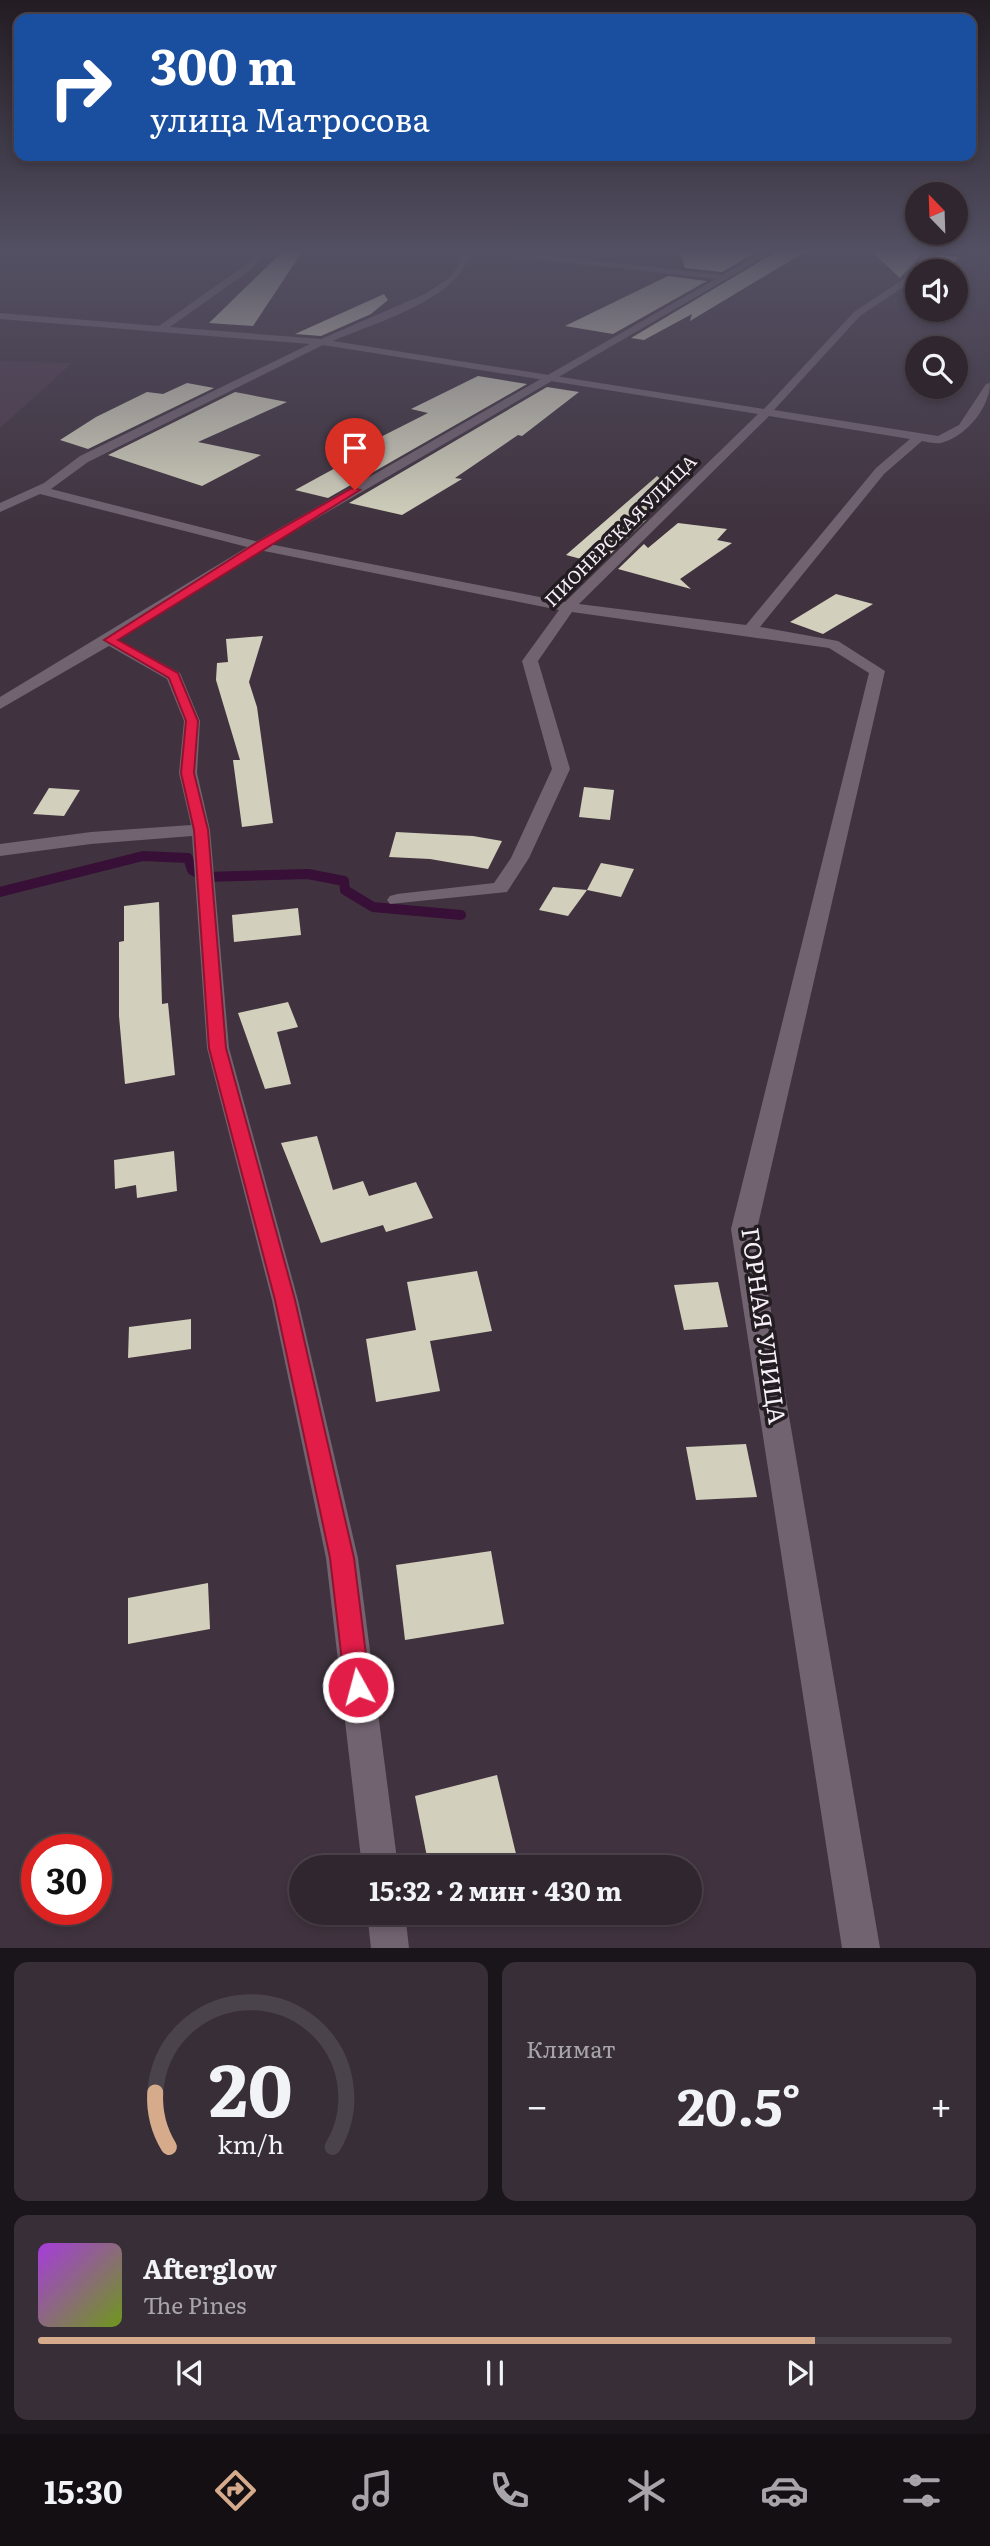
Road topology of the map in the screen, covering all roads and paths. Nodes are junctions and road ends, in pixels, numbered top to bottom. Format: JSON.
{"nodes":[{"id":1,"x":297,"y":340,"type":"edge"},
{"id":2,"x":326,"y":340,"type":"edge"},
{"id":3,"x":613,"y":340,"type":"edge"},
{"id":4,"x":833,"y":340,"type":"edge"},
{"id":5,"x":321,"y":342,"type":"junction"},
{"id":6,"x":546,"y":378,"type":"junction"},
{"id":7,"x":990,"y":386,"type":"edge"},
{"id":8,"x":765,"y":414,"type":"junction"},
{"id":9,"x":919,"y":437,"type":"junction"},
{"id":10,"x":39,"y":490,"type":"junction"},
{"id":11,"x":0,"y":508,"type":"edge"},
{"id":12,"x":259,"y":546,"type":"junction"},
{"id":13,"x":568,"y":607,"type":"junction"},
{"id":14,"x":750,"y":630,"type":"junction"},
{"id":15,"x":110,"y":640,"type":"junction"},
{"id":16,"x":0,"y":704,"type":"edge"},
{"id":17,"x":201,"y":830,"type":"junction"},
{"id":18,"x":0,"y":849,"type":"edge"},
{"id":19,"x":397,"y":900,"type":"dead end"},
{"id":20,"x":379,"y":1855,"type":"edge"},
{"id":21,"x":387,"y":1925,"type":"edge"},
{"id":22,"x":390,"y":1948,"type":"edge"},
{"id":23,"x":861,"y":1948,"type":"edge"}],
"edges":[{"from":1,"to":5,"type":"street"},
{"from":2,"to":5,"type":"street"},
{"from":3,"to":6,"type":"street"},
{"from":4,"to":8,"type":"street","name":"ПИОНЕРСКАЯ УЛИЦА"},
{"from":5,"to":6,"type":"street"},
{"from":5,"to":10,"type":"street"},
{"from":6,"to":8,"type":"street"},
{"from":6,"to":12,"type":"street"},
{"from":7,"to":9,"type":"street"},
{"from":8,"to":9,"type":"street"},
{"from":8,"to":13,"type":"street","name":"ПИОНЕРСКАЯ УЛИЦА"},
{"from":9,"to":14,"type":"street"},
{"from":10,"to":11,"type":"street"},
{"from":10,"to":12,"type":"street"},
{"from":12,"to":13,"type":"street"},
{"from":12,"to":15,"type":"street"},
{"from":13,"to":14,"type":"street"},
{"from":13,"to":19,"type":"street","name":"ПИОНЕРСКАЯ УЛИЦА"},
{"from":14,"to":23,"type":"street","name":"ГОРНАЯ УЛИЦА"},
{"from":15,"to":16,"type":"street"},
{"from":15,"to":17,"type":"street"},
{"from":17,"to":18,"type":"street"},
{"from":17,"to":20,"type":"street"},
{"from":21,"to":22,"type":"street"}]}
